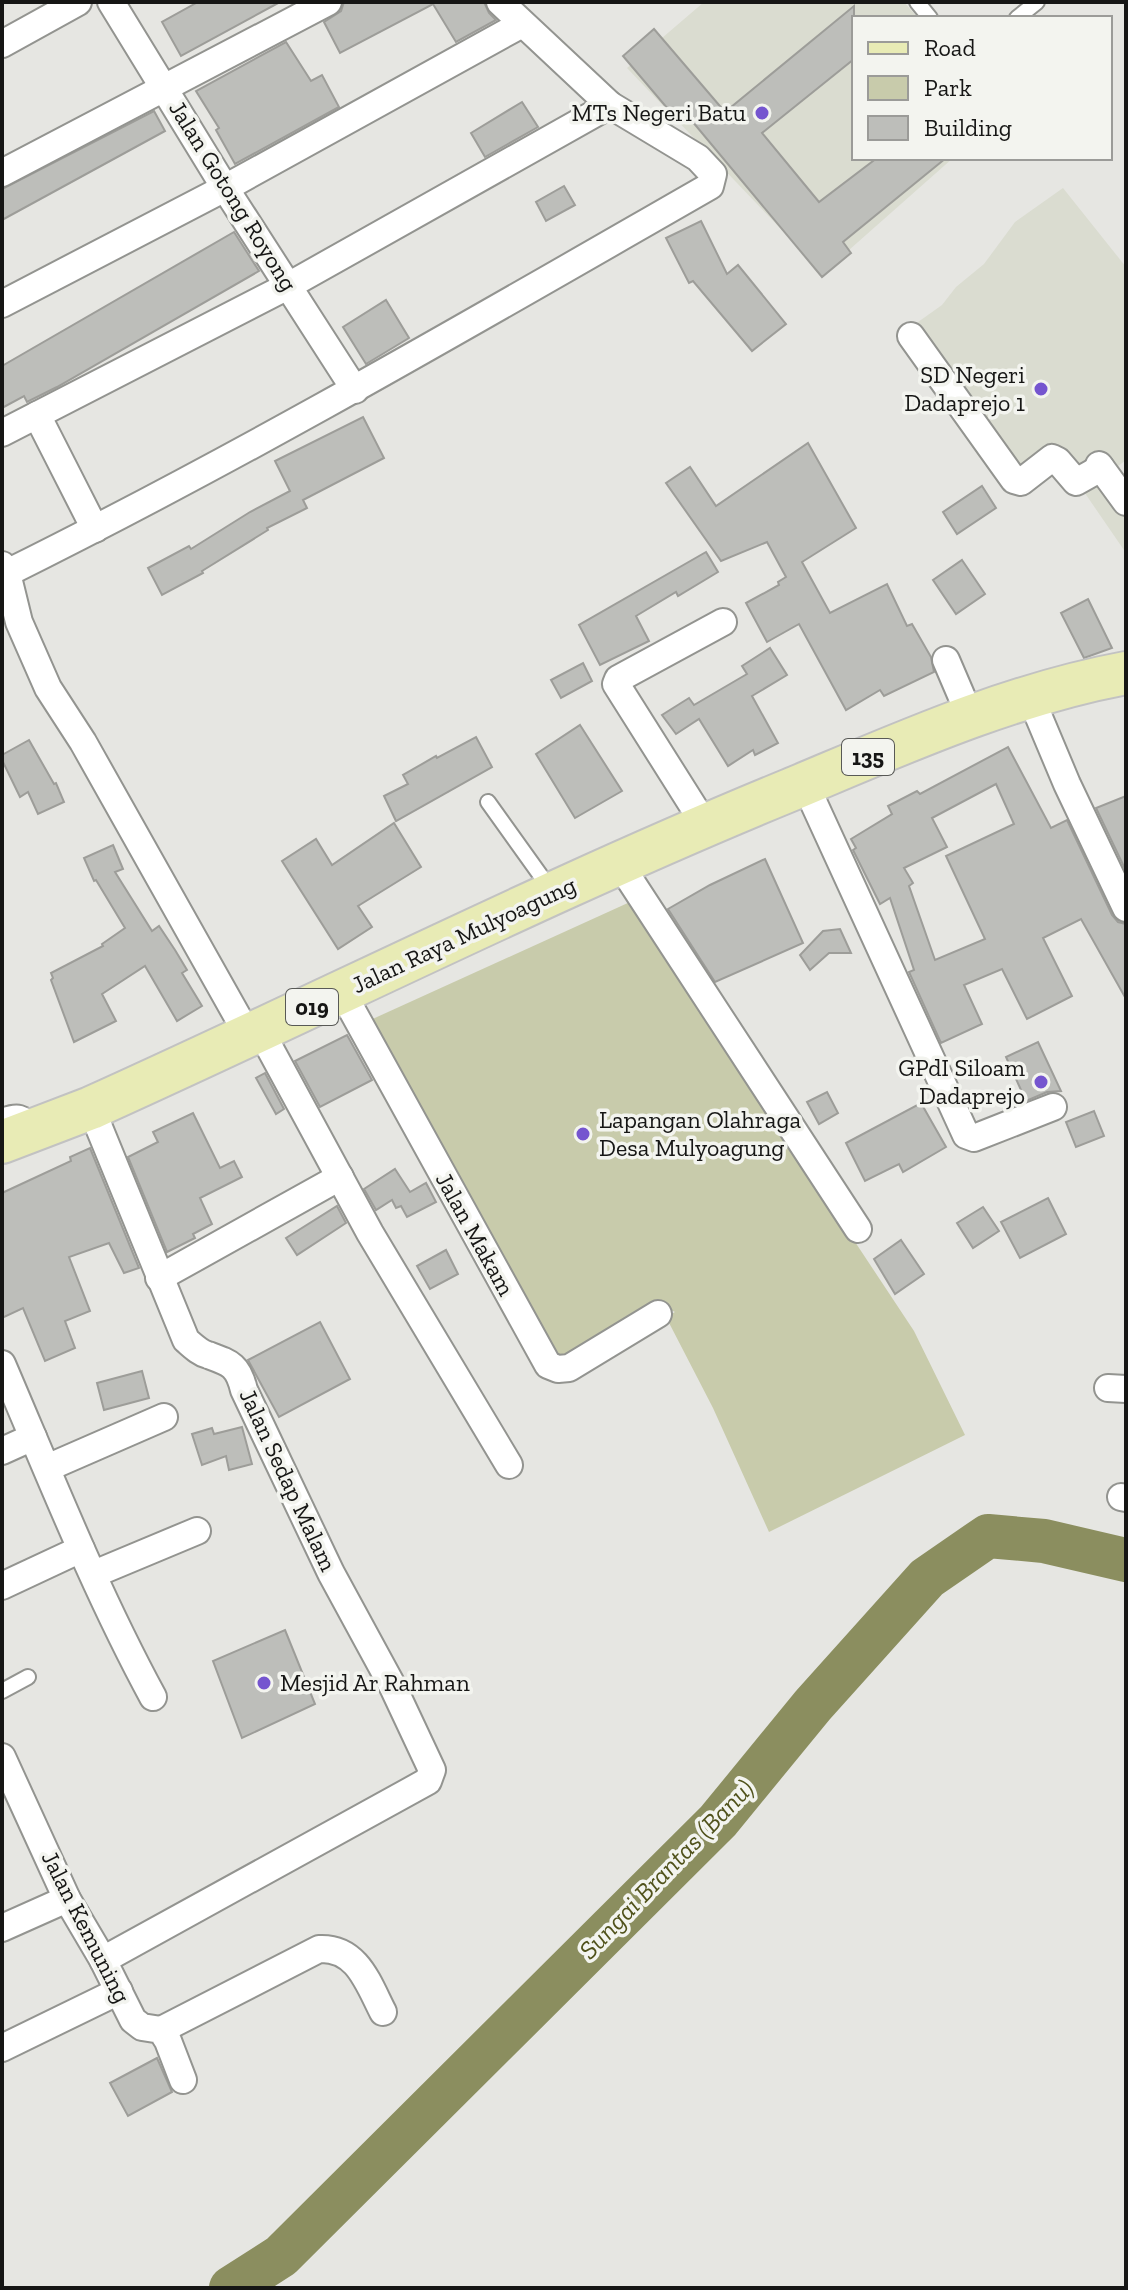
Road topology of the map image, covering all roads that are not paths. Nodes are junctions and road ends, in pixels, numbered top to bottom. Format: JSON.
{"nodes":[{"id":1,"x":78,"y":2,"type":"edge"},
{"id":2,"x":111,"y":2,"type":"edge"},
{"id":3,"x":328,"y":2,"type":"edge"},
{"id":4,"x":500,"y":2,"type":"edge"},
{"id":5,"x":1037,"y":2,"type":"edge"},
{"id":6,"x":1020,"y":16,"type":"edge"},
{"id":7,"x":522,"y":24,"type":"junction"},
{"id":8,"x":2,"y":44,"type":"edge"},
{"id":9,"x":165,"y":88,"type":"junction"},
{"id":10,"x":610,"y":105,"type":"junction"},
{"id":11,"x":2,"y":173,"type":"edge"},
{"id":12,"x":225,"y":188,"type":"junction"},
{"id":13,"x":288,"y":286,"type":"junction"},
{"id":14,"x":2,"y":304,"type":"edge"},
{"id":15,"x":911,"y":336,"type":"dead end"},
{"id":16,"x":355,"y":390,"type":"junction"},
{"id":17,"x":37,"y":415,"type":"junction"},
{"id":18,"x":2,"y":433,"type":"edge"},
{"id":19,"x":1126,"y":502,"type":"edge"},
{"id":20,"x":95,"y":529,"type":"junction"},
{"id":21,"x":4,"y":569,"type":"edge"},
{"id":22,"x":723,"y":622,"type":"dead end"},
{"id":23,"x":946,"y":660,"type":"dead end"},
{"id":24,"x":1119,"y":668,"type":"edge"},
{"id":25,"x":1030,"y":696,"type":"junction"},
{"id":26,"x":970,"y":716,"type":"junction"},
{"id":27,"x":805,"y":784,"type":"junction"},
{"id":28,"x":488,"y":802,"type":"dead end"},
{"id":29,"x":705,"y":825,"type":"junction"},
{"id":30,"x":619,"y":863,"type":"junction"},
{"id":31,"x":553,"y":893,"type":"junction"},
{"id":32,"x":1126,"y":908,"type":"edge"},
{"id":33,"x":342,"y":992,"type":"junction"},
{"id":34,"x":255,"y":1034,"type":"junction"},
{"id":35,"x":1053,"y":1107,"type":"dead end"},
{"id":36,"x":91,"y":1108,"type":"junction"},
{"id":37,"x":14,"y":1129,"type":"edge"},
{"id":38,"x":340,"y":1177,"type":"junction"},
{"id":39,"x":858,"y":1229,"type":"dead end"},
{"id":40,"x":159,"y":1278,"type":"junction"},
{"id":41,"x":658,"y":1314,"type":"dead end"},
{"id":42,"x":2,"y":1364,"type":"edge"},
{"id":43,"x":164,"y":1417,"type":"dead end"},
{"id":44,"x":33,"y":1437,"type":"junction"},
{"id":45,"x":2,"y":1451,"type":"edge"},
{"id":46,"x":509,"y":1465,"type":"dead end"},
{"id":47,"x":47,"y":1468,"type":"junction"},
{"id":48,"x":197,"y":1531,"type":"dead end"},
{"id":49,"x":81,"y":1549,"type":"junction"},
{"id":50,"x":94,"y":1574,"type":"junction"},
{"id":51,"x":2,"y":1586,"type":"edge"},
{"id":52,"x":28,"y":1677,"type":"dead end"},
{"id":53,"x":2,"y":1691,"type":"edge"},
{"id":54,"x":153,"y":1697,"type":"dead end"},
{"id":55,"x":5,"y":1769,"type":"edge"},
{"id":56,"x":67,"y":1899,"type":"junction"},
{"id":57,"x":2,"y":1928,"type":"edge"},
{"id":58,"x":103,"y":1960,"type":"junction"},
{"id":59,"x":119,"y":1991,"type":"junction"},
{"id":60,"x":383,"y":2012,"type":"dead end"},
{"id":61,"x":161,"y":2030,"type":"junction"},
{"id":62,"x":2,"y":2048,"type":"edge"},
{"id":63,"x":183,"y":2080,"type":"dead end"}],
"edges":[{"from":1,"to":8,"type":"street"},
{"from":2,"to":9,"type":"street","name":"Jalan Gotong Royong"},
{"from":3,"to":9,"type":"street"},
{"from":4,"to":7,"type":"street"},
{"from":5,"to":6,"type":"lane"},
{"from":7,"to":10,"type":"street"},
{"from":7,"to":12,"type":"street"},
{"from":9,"to":11,"type":"street"},
{"from":9,"to":12,"type":"street","name":"Jalan Gotong Royong"},
{"from":10,"to":13,"type":"street"},
{"from":10,"to":16,"type":"street"},
{"from":12,"to":13,"type":"street","name":"Jalan Gotong Royong"},
{"from":12,"to":14,"type":"street"},
{"from":13,"to":16,"type":"street","name":"Jalan Gotong Royong"},
{"from":13,"to":17,"type":"street"},
{"from":15,"to":19,"type":"street"},
{"from":16,"to":20,"type":"street"},
{"from":17,"to":18,"type":"street"},
{"from":17,"to":20,"type":"street"},
{"from":20,"to":21,"type":"street"},
{"from":21,"to":34,"type":"street"},
{"from":22,"to":29,"type":"street"},
{"from":23,"to":26,"type":"street"},
{"from":24,"to":25,"type":"main road","number":"135"},
{"from":25,"to":26,"type":"main road","number":"135"},
{"from":25,"to":32,"type":"street"},
{"from":26,"to":27,"type":"main road","number":"135"},
{"from":27,"to":29,"type":"main road","number":"135"},
{"from":27,"to":35,"type":"street"},
{"from":28,"to":31,"type":"lane"},
{"from":29,"to":30,"type":"main road","number":"135"},
{"from":30,"to":31,"type":"main road","name":"Jalan Raya Mulyoagung","number":"019"},
{"from":30,"to":39,"type":"street"},
{"from":31,"to":33,"type":"main road","name":"Jalan Raya Mulyoagung","number":"019"},
{"from":33,"to":34,"type":"main road","name":"Jalan Raya Mulyoagung","number":"019"},
{"from":33,"to":41,"type":"street","name":"Jalan Makam"},
{"from":34,"to":36,"type":"main road","name":"Jalan Raya Mulyoagung","number":"019"},
{"from":34,"to":38,"type":"street"},
{"from":36,"to":37,"type":"main road","name":"Jalan Raya Mulyoagung","number":"019"},
{"from":36,"to":40,"type":"street","name":"Jalan Sedap Malam"},
{"from":38,"to":40,"type":"street"},
{"from":38,"to":46,"type":"street"},
{"from":40,"to":58,"type":"street","name":"Jalan Sedap Malam"},
{"from":42,"to":44,"type":"street"},
{"from":43,"to":47,"type":"street"},
{"from":44,"to":45,"type":"street"},
{"from":44,"to":47,"type":"street"},
{"from":47,"to":49,"type":"street"},
{"from":48,"to":50,"type":"street"},
{"from":49,"to":50,"type":"street"},
{"from":49,"to":51,"type":"street"},
{"from":50,"to":54,"type":"street"},
{"from":52,"to":53,"type":"lane"},
{"from":55,"to":56,"type":"street","name":"Jalan Kemuning"},
{"from":56,"to":57,"type":"street"},
{"from":56,"to":58,"type":"street","name":"Jalan Kemuning"},
{"from":58,"to":59,"type":"street","name":"Jalan Kemuning"},
{"from":59,"to":61,"type":"street","name":"Jalan Kemuning"},
{"from":59,"to":62,"type":"street"},
{"from":60,"to":61,"type":"street"},
{"from":61,"to":63,"type":"street"}]}
